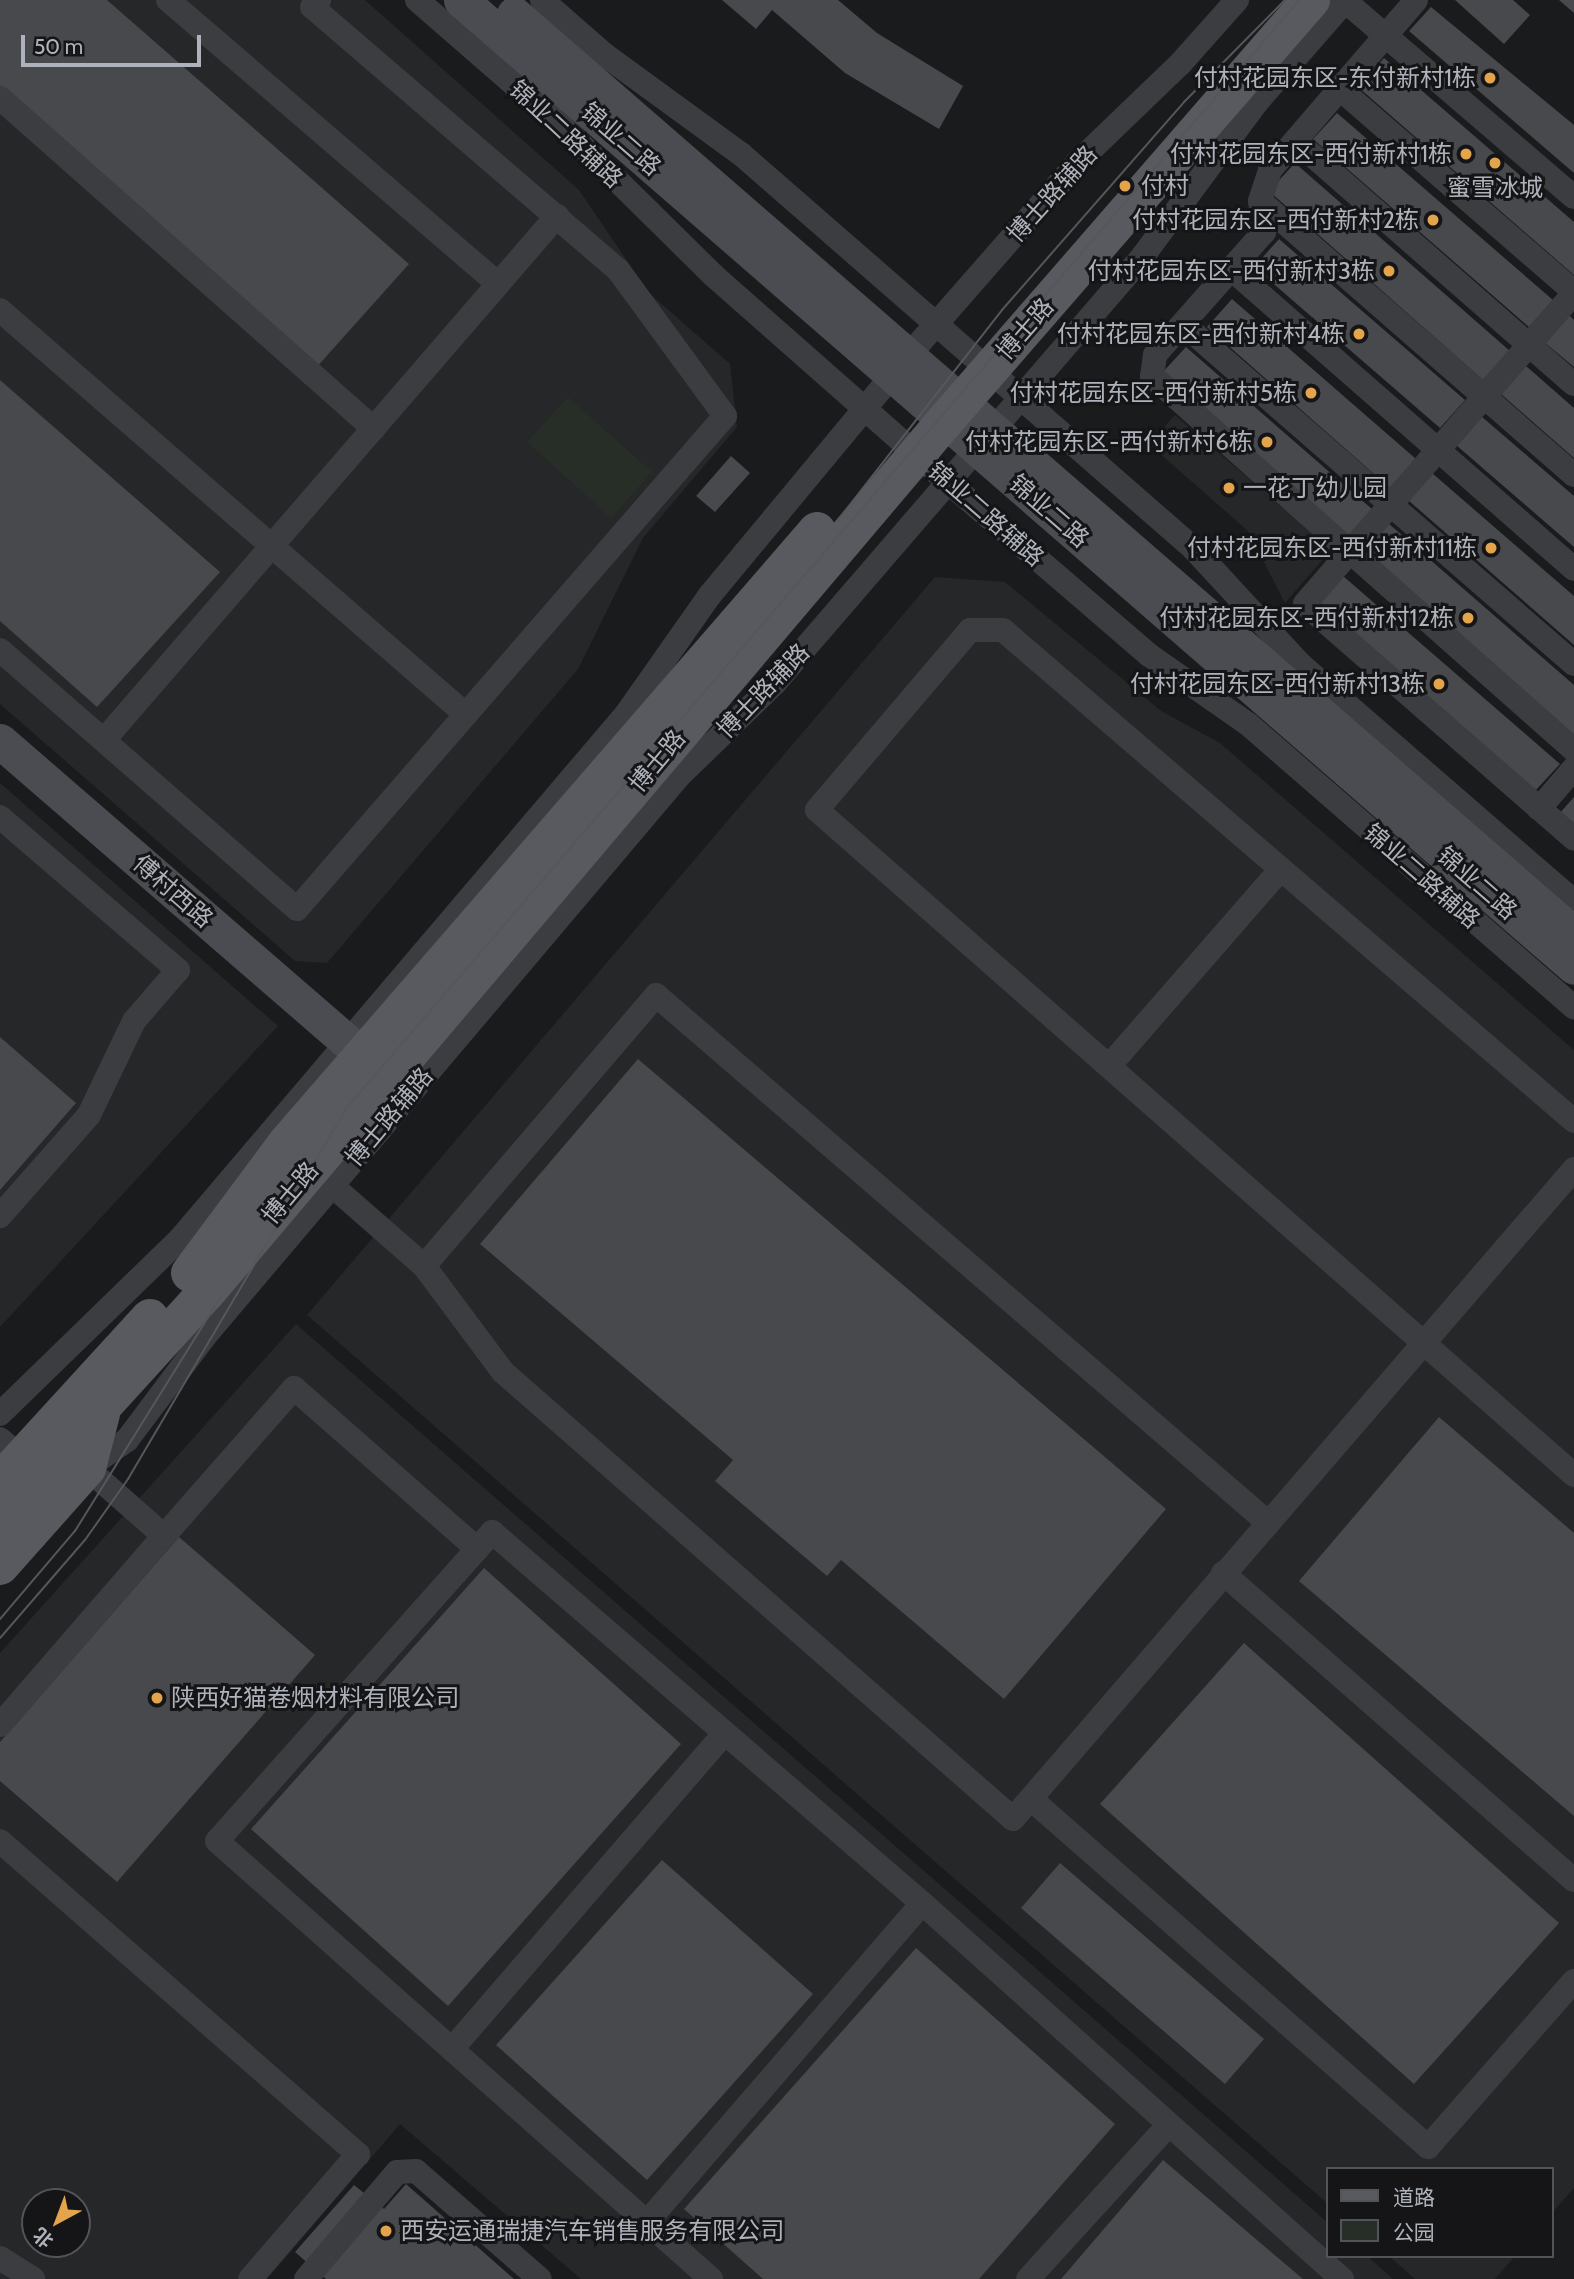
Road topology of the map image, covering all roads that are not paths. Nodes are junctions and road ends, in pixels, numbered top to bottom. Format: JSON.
{"nodes":[{"id":1,"x":168,"y":0,"type":"edge"},
{"id":2,"x":417,"y":0,"type":"edge"},
{"id":3,"x":461,"y":0,"type":"edge"},
{"id":4,"x":498,"y":0,"type":"edge"},
{"id":5,"x":542,"y":0,"type":"edge"},
{"id":6,"x":1237,"y":0,"type":"edge"},
{"id":7,"x":1277,"y":0,"type":"edge"},
{"id":8,"x":1311,"y":0,"type":"edge"},
{"id":9,"x":1346,"y":0,"type":"edge"},
{"id":10,"x":1416,"y":0,"type":"edge"},
{"id":11,"x":312,"y":3,"type":"edge"},
{"id":12,"x":1385,"y":36,"type":"junction"},
{"id":13,"x":1340,"y":89,"type":"junction"},
{"id":14,"x":0,"y":98,"type":"edge"},
{"id":15,"x":1296,"y":141,"type":"junction"},
{"id":16,"x":1574,"y":197,"type":"edge"},
{"id":17,"x":1260,"y":201,"type":"junction"},
{"id":18,"x":557,"y":216,"type":"junction"},
{"id":19,"x":1231,"y":270,"type":"junction"},
{"id":20,"x":498,"y":284,"type":"junction"},
{"id":21,"x":1574,"y":293,"type":"edge"},
{"id":22,"x":0,"y":310,"type":"edge"},
{"id":23,"x":1183,"y":324,"type":"junction"},
{"id":24,"x":936,"y":325,"type":"junction"},
{"id":25,"x":1529,"y":345,"type":"junction"},
{"id":26,"x":979,"y":362,"type":"junction"},
{"id":27,"x":902,"y":366,"type":"junction"},
{"id":28,"x":1574,"y":384,"type":"edge"},
{"id":29,"x":1021,"y":397,"type":"junction"},
{"id":30,"x":1484,"y":398,"type":"junction"},
{"id":31,"x":944,"y":402,"type":"junction"},
{"id":32,"x":867,"y":410,"type":"junction"},
{"id":33,"x":374,"y":429,"type":"junction"},
{"id":34,"x":985,"y":438,"type":"junction"},
{"id":35,"x":908,"y":445,"type":"junction"},
{"id":36,"x":1437,"y":450,"type":"junction"},
{"id":37,"x":1574,"y":475,"type":"edge"},
{"id":38,"x":948,"y":482,"type":"junction"},
{"id":39,"x":1391,"y":505,"type":"junction"},
{"id":40,"x":272,"y":546,"type":"junction"},
{"id":41,"x":1349,"y":554,"type":"junction"},
{"id":42,"x":1574,"y":569,"type":"edge"},
{"id":43,"x":0,"y":650,"type":"edge"},
{"id":44,"x":1574,"y":664,"type":"edge"},
{"id":45,"x":464,"y":713,"type":"junction"},
{"id":46,"x":104,"y":740,"type":"junction"},
{"id":47,"x":0,"y":741,"type":"edge"},
{"id":48,"x":1574,"y":750,"type":"edge"},
{"id":49,"x":1574,"y":768,"type":"edge"},
{"id":50,"x":1539,"y":808,"type":"junction"},
{"id":51,"x":0,"y":817,"type":"edge"},
{"id":52,"x":1574,"y":839,"type":"edge"},
{"id":53,"x":1281,"y":869,"type":"junction"},
{"id":54,"x":1574,"y":901,"type":"edge"},
{"id":55,"x":1574,"y":934,"type":"edge"},
{"id":56,"x":1574,"y":967,"type":"edge"},
{"id":57,"x":1574,"y":1007,"type":"edge"},
{"id":58,"x":347,"y":1042,"type":"junction"},
{"id":59,"x":1110,"y":1065,"type":"junction"},
{"id":60,"x":1574,"y":1121,"type":"edge"},
{"id":61,"x":1574,"y":1170,"type":"edge"},
{"id":62,"x":322,"y":1176,"type":"junction"},
{"id":63,"x":0,"y":1216,"type":"edge"},
{"id":64,"x":424,"y":1266,"type":"junction"},
{"id":65,"x":1422,"y":1341,"type":"junction"},
{"id":66,"x":88,"y":1406,"type":"junction"},
{"id":67,"x":2,"y":1447,"type":"edge"},
{"id":68,"x":87,"y":1468,"type":"junction"},
{"id":69,"x":1574,"y":1475,"type":"edge"},
{"id":70,"x":0,"y":1519,"type":"edge"},
{"id":71,"x":1266,"y":1521,"type":"junction"},
{"id":72,"x":164,"y":1536,"type":"junction"},
{"id":73,"x":477,"y":1549,"type":"junction"},
{"id":74,"x":0,"y":1566,"type":"edge"},
{"id":75,"x":1223,"y":1573,"type":"junction"},
{"id":76,"x":0,"y":1725,"type":"edge"},
{"id":77,"x":724,"y":1734,"type":"junction"},
{"id":78,"x":1031,"y":1799,"type":"junction"},
{"id":79,"x":0,"y":1841,"type":"edge"},
{"id":80,"x":1574,"y":1880,"type":"edge"},
{"id":81,"x":922,"y":1903,"type":"junction"},
{"id":82,"x":1574,"y":1981,"type":"edge"},
{"id":83,"x":452,"y":2049,"type":"junction"},
{"id":84,"x":1167,"y":2127,"type":"junction"},
{"id":85,"x":647,"y":2222,"type":"junction"},
{"id":86,"x":0,"y":2258,"type":"edge"},
{"id":87,"x":33,"y":2279,"type":"edge"},
{"id":88,"x":250,"y":2279,"type":"edge"},
{"id":89,"x":306,"y":2279,"type":"edge"},
{"id":90,"x":540,"y":2279,"type":"edge"},
{"id":91,"x":711,"y":2279,"type":"edge"},
{"id":92,"x":1028,"y":2279,"type":"edge"},
{"id":93,"x":1342,"y":2279,"type":"edge"}],
"edges":[{"from":1,"to":20,"type":"street"},
{"from":2,"to":32,"type":"street","name":"锦业二路辅路"},
{"from":3,"to":27,"type":"main road","name":"锦业二路"},
{"from":4,"to":27,"type":"main road","name":"锦业二路"},
{"from":5,"to":24,"type":"street"},
{"from":6,"to":24,"type":"street","name":"博士路辅路"},
{"from":7,"to":26,"type":"main road","name":"博士路"},
{"from":8,"to":26,"type":"main road","name":"博士路"},
{"from":9,"to":12,"type":"street"},
{"from":9,"to":29,"type":"street","name":"博士路辅路"},
{"from":10,"to":12,"type":"street"},
{"from":11,"to":18,"type":"street"},
{"from":12,"to":13,"type":"street"},
{"from":12,"to":16,"type":"street"},
{"from":13,"to":15,"type":"street"},
{"from":13,"to":21,"type":"street"},
{"from":14,"to":33,"type":"street"},
{"from":15,"to":17,"type":"street"},
{"from":15,"to":25,"type":"street"},
{"from":17,"to":19,"type":"street"},
{"from":17,"to":30,"type":"street"},
{"from":18,"to":20,"type":"street"},
{"from":18,"to":45,"type":"street"},
{"from":19,"to":23,"type":"street"},
{"from":19,"to":36,"type":"street"},
{"from":20,"to":33,"type":"street"},
{"from":21,"to":25,"type":"street"},
{"from":22,"to":40,"type":"street"},
{"from":23,"to":39,"type":"street"},
{"from":23,"to":41,"type":"street"},
{"from":24,"to":26,"type":"street"},
{"from":24,"to":27,"type":"street","name":"博士路辅路"},
{"from":25,"to":28,"type":"street"},
{"from":25,"to":30,"type":"street"},
{"from":26,"to":29,"type":"street"},
{"from":26,"to":31,"type":"main road","name":"博士路"},
{"from":27,"to":31,"type":"main road","name":"锦业二路"},
{"from":27,"to":32,"type":"street","name":"博士路辅路"},
{"from":29,"to":34,"type":"street","name":"博士路辅路"},
{"from":29,"to":54,"type":"street"},
{"from":30,"to":36,"type":"street"},
{"from":30,"to":37,"type":"street"},
{"from":31,"to":34,"type":"main road","name":"锦业二路"},
{"from":31,"to":35,"type":"main road","name":"博士路"},
{"from":32,"to":35,"type":"street","name":"锦业二路辅路"},
{"from":32,"to":58,"type":"street","name":"博士路辅路"},
{"from":33,"to":40,"type":"street"},
{"from":34,"to":38,"type":"street","name":"博士路辅路"},
{"from":34,"to":55,"type":"main road","name":"锦业二路"},
{"from":34,"to":56,"type":"main road","name":"锦业二路"},
{"from":35,"to":38,"type":"street","name":"锦业二路辅路"},
{"from":35,"to":62,"type":"main road","name":"博士路"},
{"from":35,"to":66,"type":"main road","name":"博士路"},
{"from":36,"to":39,"type":"street"},
{"from":36,"to":42,"type":"street"},
{"from":38,"to":57,"type":"street","name":"锦业二路辅路"},
{"from":38,"to":62,"type":"street","name":"博士路辅路"},
{"from":39,"to":41,"type":"street"},
{"from":39,"to":44,"type":"street"},
{"from":40,"to":45,"type":"street"},
{"from":40,"to":46,"type":"street"},
{"from":41,"to":48,"type":"street"},
{"from":41,"to":50,"type":"street"},
{"from":43,"to":46,"type":"street"},
{"from":45,"to":46,"type":"street"},
{"from":47,"to":58,"type":"main road","name":"傅村西路"},
{"from":49,"to":50,"type":"street"},
{"from":50,"to":52,"type":"street"},
{"from":51,"to":63,"type":"street"},
{"from":53,"to":59,"type":"street"},
{"from":53,"to":59,"type":"street"},
{"from":53,"to":60,"type":"street"},
{"from":58,"to":67,"type":"street","name":"博士路辅路"},
{"from":59,"to":65,"type":"street"},
{"from":61,"to":65,"type":"street"},
{"from":62,"to":64,"type":"street"},
{"from":62,"to":66,"type":"main road","name":"博士路"},
{"from":62,"to":68,"type":"street","name":"博士路辅路"},
{"from":64,"to":71,"type":"street"},
{"from":64,"to":78,"type":"street"},
{"from":65,"to":69,"type":"street"},
{"from":65,"to":71,"type":"street"},
{"from":66,"to":67,"type":"main road","name":"博士路"},
{"from":66,"to":68,"type":"main road"},
{"from":66,"to":70,"type":"main road","name":"博士路"},
{"from":68,"to":72,"type":"street"},
{"from":68,"to":74,"type":"main road"},
{"from":71,"to":75,"type":"street"},
{"from":72,"to":73,"type":"street"},
{"from":72,"to":76,"type":"street"},
{"from":73,"to":77,"type":"street"},
{"from":73,"to":83,"type":"street"},
{"from":75,"to":78,"type":"street"},
{"from":75,"to":80,"type":"street"},
{"from":77,"to":81,"type":"street"},
{"from":77,"to":83,"type":"street"},
{"from":78,"to":82,"type":"street"},
{"from":79,"to":88,"type":"street"},
{"from":81,"to":84,"type":"street"},
{"from":81,"to":85,"type":"street"},
{"from":83,"to":85,"type":"street"},
{"from":84,"to":92,"type":"street"},
{"from":84,"to":93,"type":"street"},
{"from":85,"to":91,"type":"street"},
{"from":86,"to":87,"type":"street"},
{"from":89,"to":90,"type":"street"}]}
